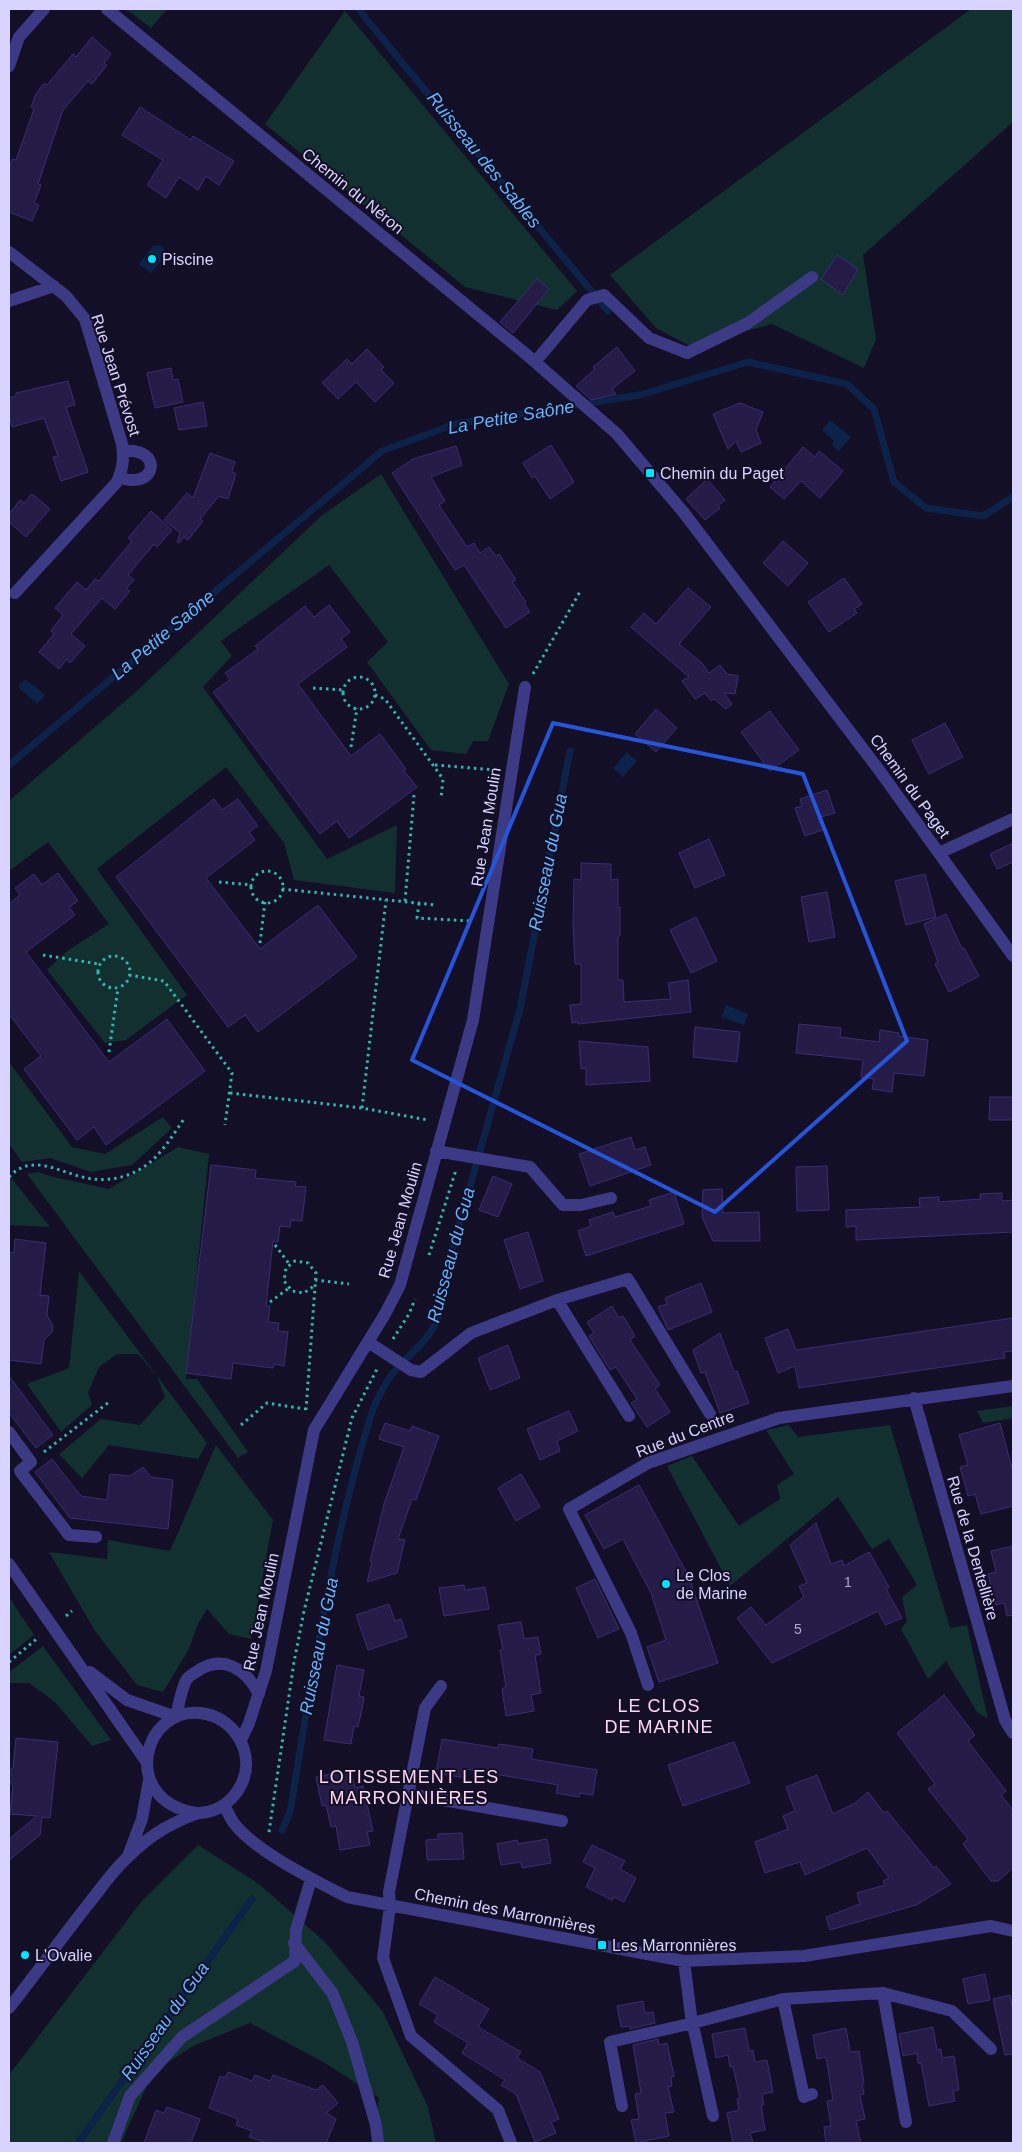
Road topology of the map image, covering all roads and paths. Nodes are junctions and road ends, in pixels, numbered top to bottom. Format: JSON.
{"nodes":[{"id":1,"x":44,"y":9,"type":"edge"},
{"id":2,"x":108,"y":9,"type":"edge"},
{"id":3,"x":9,"y":66,"type":"edge"},
{"id":4,"x":9,"y":252,"type":"edge"},
{"id":5,"x":812,"y":277,"type":"dead end"},
{"id":6,"x":54,"y":286,"type":"junction"},
{"id":7,"x":9,"y":301,"type":"edge"},
{"id":8,"x":536,"y":362,"type":"junction"},
{"id":9,"x":577,"y":399,"type":"joint"},
{"id":10,"x":123,"y":451,"type":"junction"},
{"id":11,"x":119,"y":477,"type":"junction"},
{"id":12,"x":581,"y":590,"type":"dead end"},
{"id":13,"x":15,"y":593,"type":"dead end"},
{"id":14,"x":525,"y":687,"type":"joint"},
{"id":15,"x":313,"y":688,"type":"dead end"},
{"id":16,"x":344,"y":690,"type":"junction"},
{"id":17,"x":375,"y":696,"type":"junction"},
{"id":18,"x":357,"y":708,"type":"junction"},
{"id":19,"x":351,"y":747,"type":"dead end"},
{"id":20,"x":435,"y":765,"type":"junction"},
{"id":21,"x":511,"y":771,"type":"junction"},
{"id":22,"x":414,"y":795,"type":"dead end"},
{"id":23,"x":441,"y":798,"type":"dead end"},
{"id":24,"x":1013,"y":818,"type":"edge"},
{"id":25,"x":939,"y":853,"type":"junction"},
{"id":26,"x":219,"y":882,"type":"dead end"},
{"id":27,"x":252,"y":885,"type":"junction"},
{"id":28,"x":282,"y":889,"type":"junction"},
{"id":29,"x":386,"y":900,"type":"junction"},
{"id":30,"x":405,"y":901,"type":"junction"},
{"id":31,"x":265,"y":902,"type":"junction"},
{"id":32,"x":419,"y":903,"type":"junction"},
{"id":33,"x":436,"y":905,"type":"dead end"},
{"id":34,"x":488,"y":923,"type":"junction"},
{"id":35,"x":260,"y":943,"type":"dead end"},
{"id":36,"x":43,"y":955,"type":"dead end"},
{"id":37,"x":1013,"y":956,"type":"edge"},
{"id":38,"x":99,"y":964,"type":"junction"},
{"id":39,"x":129,"y":975,"type":"junction"},
{"id":40,"x":118,"y":988,"type":"junction"},
{"id":41,"x":109,"y":1052,"type":"dead end"},
{"id":42,"x":230,"y":1093,"type":"junction"},
{"id":43,"x":362,"y":1108,"type":"junction"},
{"id":44,"x":184,"y":1119,"type":"dead end"},
{"id":45,"x":443,"y":1122,"type":"junction"},
{"id":46,"x":226,"y":1125,"type":"dead end"},
{"id":47,"x":436,"y":1151,"type":"junction"},
{"id":48,"x":462,"y":1156,"type":"junction"},
{"id":49,"x":9,"y":1177,"type":"edge"},
{"id":50,"x":611,"y":1198,"type":"dead end"},
{"id":51,"x":275,"y":1244,"type":"dead end"},
{"id":52,"x":428,"y":1257,"type":"dead end"},
{"id":53,"x":290,"y":1265,"type":"junction"},
{"id":54,"x":315,"y":1280,"type":"junction"},
{"id":55,"x":349,"y":1284,"type":"dead end"},
{"id":56,"x":314,"y":1286,"type":"junction"},
{"id":57,"x":289,"y":1288,"type":"junction"},
{"id":58,"x":415,"y":1298,"type":"dead end"},
{"id":59,"x":557,"y":1300,"type":"junction"},
{"id":60,"x":270,"y":1302,"type":"dead end"},
{"id":61,"x":368,"y":1342,"type":"junction"},
{"id":62,"x":389,"y":1356,"type":"junction"},
{"id":63,"x":1013,"y":1386,"type":"edge"},
{"id":64,"x":914,"y":1398,"type":"junction"},
{"id":65,"x":109,"y":1402,"type":"dead end"},
{"id":66,"x":710,"y":1414,"type":"dead end"},
{"id":67,"x":628,"y":1416,"type":"dead end"},
{"id":68,"x":241,"y":1426,"type":"dead end"},
{"id":69,"x":9,"y":1432,"type":"edge"},
{"id":70,"x":31,"y":1462,"type":"junction"},
{"id":71,"x":96,"y":1537,"type":"dead end"},
{"id":72,"x":9,"y":1564,"type":"edge"},
{"id":73,"x":41,"y":1635,"type":"dead end"},
{"id":74,"x":285,"y":1660,"type":"dead end"},
{"id":75,"x":9,"y":1662,"type":"edge"},
{"id":76,"x":294,"y":1662,"type":"junction"},
{"id":77,"x":82,"y":1666,"type":"junction"},
{"id":78,"x":648,"y":1685,"type":"dead end"},
{"id":79,"x":441,"y":1686,"type":"dead end"},
{"id":80,"x":259,"y":1694,"type":"junction"},
{"id":81,"x":176,"y":1717,"type":"junction"},
{"id":82,"x":1013,"y":1733,"type":"edge"},
{"id":83,"x":241,"y":1740,"type":"junction"},
{"id":84,"x":146,"y":1761,"type":"junction"},
{"id":85,"x":149,"y":1780,"type":"junction"},
{"id":86,"x":408,"y":1794,"type":"junction"},
{"id":87,"x":224,"y":1805,"type":"junction"},
{"id":88,"x":197,"y":1813,"type":"junction"},
{"id":89,"x":562,"y":1820,"type":"dead end"},
{"id":90,"x":269,"y":1832,"type":"dead end"},
{"id":91,"x":128,"y":1856,"type":"junction"},
{"id":92,"x":311,"y":1879,"type":"junction"},
{"id":93,"x":390,"y":1906,"type":"junction"},
{"id":94,"x":1013,"y":1931,"type":"edge"},
{"id":95,"x":294,"y":1943,"type":"junction"},
{"id":96,"x":684,"y":1961,"type":"junction"},
{"id":97,"x":883,"y":1993,"type":"junction"},
{"id":98,"x":783,"y":1999,"type":"junction"},
{"id":99,"x":9,"y":2008,"type":"edge"},
{"id":100,"x":693,"y":2023,"type":"junction"},
{"id":101,"x":991,"y":2049,"type":"dead end"},
{"id":102,"x":812,"y":2094,"type":"dead end"},
{"id":103,"x":622,"y":2106,"type":"dead end"},
{"id":104,"x":713,"y":2116,"type":"dead end"},
{"id":105,"x":906,"y":2122,"type":"dead end"},
{"id":106,"x":113,"y":2143,"type":"edge"},
{"id":107,"x":378,"y":2143,"type":"edge"},
{"id":108,"x":511,"y":2143,"type":"edge"}],
"edges":[{"from":1,"to":3,"type":"street"},
{"from":2,"to":8,"type":"street","name":"Chemin du Néron"},
{"from":4,"to":6,"type":"street","name":"Rue Jean Prévost"},
{"from":5,"to":8,"type":"street"},
{"from":6,"to":7,"type":"street"},
{"from":6,"to":10,"type":"street","name":"Rue Jean Prévost"},
{"from":8,"to":9,"type":"street","name":"Chemin du Néron"},
{"from":9,"to":25,"type":"street","name":"Chemin du Paget"},
{"from":10,"to":11,"type":"street","name":"Rue Jean Prévost"},
{"from":10,"to":11,"type":"street"},
{"from":11,"to":13,"type":"street","name":"Rue Jean Prévost"},
{"from":12,"to":14,"type":"path"},
{"from":14,"to":21,"type":"street","name":"Rue Jean Moulin"},
{"from":15,"to":16,"type":"path"},
{"from":16,"to":17,"type":"path"},
{"from":16,"to":18,"type":"path"},
{"from":17,"to":18,"type":"path"},
{"from":17,"to":20,"type":"path"},
{"from":18,"to":19,"type":"path"},
{"from":20,"to":21,"type":"path"},
{"from":20,"to":23,"type":"path"},
{"from":21,"to":34,"type":"street","name":"Rue Jean Moulin"},
{"from":22,"to":30,"type":"path"},
{"from":24,"to":25,"type":"street","name":"Chemin du Paget"},
{"from":25,"to":37,"type":"street","name":"Chemin du Paget"},
{"from":26,"to":27,"type":"path"},
{"from":27,"to":28,"type":"path"},
{"from":27,"to":31,"type":"path"},
{"from":28,"to":29,"type":"path"},
{"from":28,"to":31,"type":"path"},
{"from":29,"to":30,"type":"path"},
{"from":29,"to":43,"type":"path"},
{"from":30,"to":32,"type":"path"},
{"from":31,"to":35,"type":"path"},
{"from":32,"to":33,"type":"path"},
{"from":32,"to":34,"type":"path"},
{"from":34,"to":45,"type":"street","name":"Rue Jean Moulin"},
{"from":36,"to":38,"type":"path"},
{"from":38,"to":39,"type":"path"},
{"from":38,"to":40,"type":"path"},
{"from":39,"to":40,"type":"path"},
{"from":39,"to":42,"type":"path"},
{"from":40,"to":41,"type":"path"},
{"from":42,"to":43,"type":"path"},
{"from":42,"to":46,"type":"path"},
{"from":43,"to":45,"type":"path"},
{"from":44,"to":49,"type":"path"},
{"from":45,"to":47,"type":"street","name":"Rue Jean Moulin"},
{"from":47,"to":48,"type":"street"},
{"from":47,"to":61,"type":"street","name":"Rue Jean Moulin"},
{"from":48,"to":50,"type":"street"},
{"from":48,"to":52,"type":"path"},
{"from":51,"to":53,"type":"path"},
{"from":53,"to":54,"type":"path"},
{"from":53,"to":57,"type":"path"},
{"from":54,"to":55,"type":"path"},
{"from":54,"to":56,"type":"path"},
{"from":56,"to":57,"type":"path"},
{"from":56,"to":68,"type":"path"},
{"from":57,"to":60,"type":"path"},
{"from":58,"to":62,"type":"path"},
{"from":59,"to":62,"type":"street"},
{"from":59,"to":66,"type":"street"},
{"from":59,"to":67,"type":"street"},
{"from":61,"to":62,"type":"street"},
{"from":61,"to":80,"type":"street","name":"Rue Jean Moulin"},
{"from":62,"to":76,"type":"path"},
{"from":63,"to":64,"type":"street","name":"Rue du Centre"},
{"from":64,"to":78,"type":"street","name":"Rue du Centre"},
{"from":64,"to":82,"type":"street","name":"Rue de la Dentellière"},
{"from":65,"to":70,"type":"path"},
{"from":69,"to":70,"type":"street"},
{"from":70,"to":71,"type":"street"},
{"from":72,"to":77,"type":"street"},
{"from":73,"to":75,"type":"path"},
{"from":74,"to":76,"type":"path"},
{"from":76,"to":90,"type":"path"},
{"from":77,"to":81,"type":"street"},
{"from":77,"to":84,"type":"street"},
{"from":79,"to":86,"type":"street"},
{"from":80,"to":81,"type":"street"},
{"from":80,"to":83,"type":"street","name":"Rue Jean Moulin"},
{"from":81,"to":83,"type":"street"},
{"from":81,"to":84,"type":"street"},
{"from":83,"to":87,"type":"street"},
{"from":84,"to":85,"type":"street"},
{"from":85,"to":88,"type":"street"},
{"from":85,"to":91,"type":"street"},
{"from":86,"to":89,"type":"street"},
{"from":86,"to":93,"type":"street"},
{"from":87,"to":88,"type":"street"},
{"from":87,"to":92,"type":"street","name":"Chemin des Marronnières"},
{"from":88,"to":91,"type":"street"},
{"from":91,"to":99,"type":"street"},
{"from":92,"to":93,"type":"street","name":"Chemin des Marronnières"},
{"from":92,"to":95,"type":"street"},
{"from":93,"to":96,"type":"street","name":"Chemin des Marronnières"},
{"from":93,"to":108,"type":"street"},
{"from":94,"to":96,"type":"street","name":"Chemin des Marronnières"},
{"from":95,"to":106,"type":"street"},
{"from":95,"to":107,"type":"street"},
{"from":96,"to":100,"type":"street"},
{"from":97,"to":98,"type":"street"},
{"from":97,"to":101,"type":"street"},
{"from":97,"to":105,"type":"street"},
{"from":98,"to":100,"type":"street"},
{"from":98,"to":102,"type":"street"},
{"from":100,"to":103,"type":"street"},
{"from":100,"to":104,"type":"street"}]}
